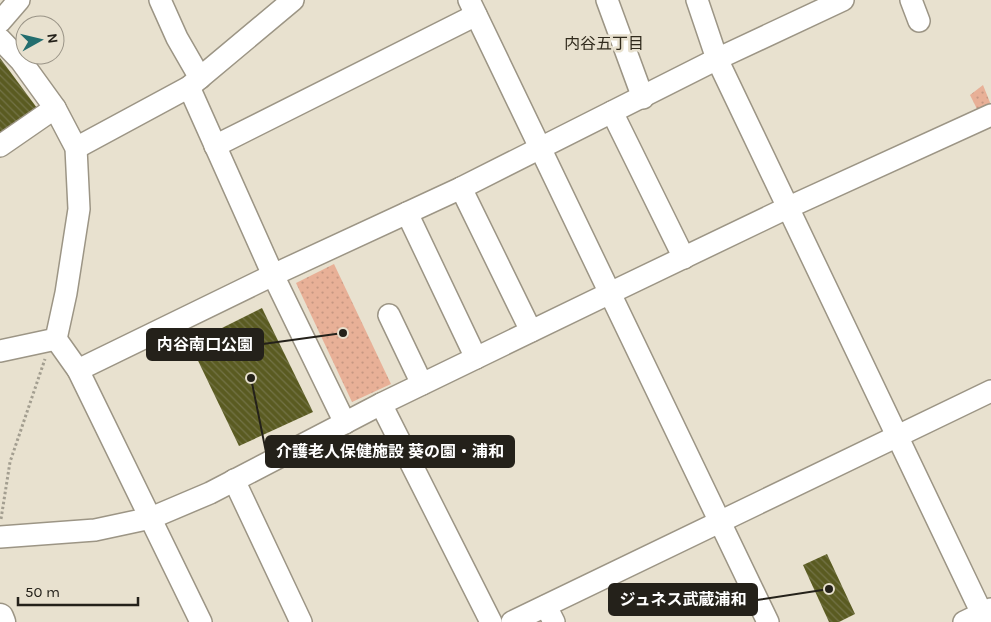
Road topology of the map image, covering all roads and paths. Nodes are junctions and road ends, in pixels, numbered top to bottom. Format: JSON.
{"nodes":[{"id":1,"x":19,"y":0,"type":"edge"},
{"id":2,"x":160,"y":0,"type":"edge"},
{"id":3,"x":293,"y":0,"type":"edge"},
{"id":4,"x":607,"y":0,"type":"edge"},
{"id":5,"x":697,"y":0,"type":"edge"},
{"id":6,"x":911,"y":0,"type":"edge"},
{"id":7,"x":840,"y":1,"type":"edge"},
{"id":8,"x":472,"y":8,"type":"edge"},
{"id":9,"x":920,"y":21,"type":"dead end"},
{"id":10,"x":0,"y":22,"type":"edge"},
{"id":11,"x":0,"y":39,"type":"edge"},
{"id":12,"x":717,"y":60,"type":"junction"},
{"id":13,"x":195,"y":83,"type":"junction"},
{"id":14,"x":643,"y":98,"type":"junction"},
{"id":15,"x":55,"y":108,"type":"junction"},
{"id":16,"x":612,"y":112,"type":"junction"},
{"id":17,"x":991,"y":115,"type":"edge"},
{"id":18,"x":0,"y":146,"type":"edge"},
{"id":19,"x":216,"y":146,"type":"junction"},
{"id":20,"x":540,"y":147,"type":"junction"},
{"id":21,"x":76,"y":148,"type":"junction"},
{"id":22,"x":461,"y":188,"type":"junction"},
{"id":23,"x":787,"y":208,"type":"junction"},
{"id":24,"x":407,"y":213,"type":"junction"},
{"id":25,"x":684,"y":258,"type":"junction"},
{"id":26,"x":273,"y":276,"type":"junction"},
{"id":27,"x":610,"y":293,"type":"junction"},
{"id":28,"x":389,"y":315,"type":"dead end"},
{"id":29,"x":531,"y":331,"type":"junction"},
{"id":30,"x":54,"y":340,"type":"junction"},
{"id":31,"x":0,"y":351,"type":"edge"},
{"id":32,"x":476,"y":358,"type":"junction"},
{"id":33,"x":78,"y":370,"type":"junction"},
{"id":34,"x":422,"y":384,"type":"junction"},
{"id":35,"x":991,"y":391,"type":"edge"},
{"id":36,"x":381,"y":404,"type":"junction"},
{"id":37,"x":344,"y":423,"type":"junction"},
{"id":38,"x":897,"y":436,"type":"junction"},
{"id":39,"x":234,"y":480,"type":"junction"},
{"id":40,"x":151,"y":518,"type":"junction"},
{"id":41,"x":720,"y":522,"type":"junction"},
{"id":42,"x":0,"y":524,"type":"edge"},
{"id":43,"x":0,"y":537,"type":"edge"},
{"id":44,"x":550,"y":614,"type":"edge"},
{"id":45,"x":981,"y":616,"type":"edge"},
{"id":46,"x":0,"y":617,"type":"edge"},
{"id":47,"x":2,"y":622,"type":"edge"},
{"id":48,"x":201,"y":622,"type":"edge"},
{"id":49,"x":301,"y":622,"type":"edge"},
{"id":50,"x":491,"y":622,"type":"edge"},
{"id":51,"x":512,"y":622,"type":"edge"},
{"id":52,"x":768,"y":622,"type":"edge"}],
"edges":[{"from":1,"to":10,"type":"street"},
{"from":2,"to":13,"type":"street"},
{"from":3,"to":13,"type":"street"},
{"from":4,"to":14,"type":"street"},
{"from":5,"to":12,"type":"street"},
{"from":6,"to":9,"type":"street"},
{"from":7,"to":12,"type":"street"},
{"from":8,"to":19,"type":"street"},
{"from":8,"to":20,"type":"street"},
{"from":11,"to":15,"type":"street"},
{"from":12,"to":14,"type":"street"},
{"from":12,"to":23,"type":"street"},
{"from":13,"to":19,"type":"street"},
{"from":13,"to":21,"type":"street"},
{"from":14,"to":16,"type":"street"},
{"from":15,"to":18,"type":"street"},
{"from":15,"to":21,"type":"street"},
{"from":16,"to":20,"type":"street"},
{"from":16,"to":25,"type":"street"},
{"from":17,"to":23,"type":"street"},
{"from":19,"to":26,"type":"street"},
{"from":20,"to":22,"type":"street"},
{"from":20,"to":27,"type":"street"},
{"from":21,"to":30,"type":"street"},
{"from":22,"to":24,"type":"street"},
{"from":22,"to":29,"type":"street"},
{"from":23,"to":25,"type":"street"},
{"from":23,"to":38,"type":"street"},
{"from":24,"to":26,"type":"street"},
{"from":24,"to":32,"type":"street"},
{"from":25,"to":27,"type":"street"},
{"from":26,"to":33,"type":"street"},
{"from":26,"to":37,"type":"street"},
{"from":27,"to":29,"type":"street"},
{"from":27,"to":41,"type":"street"},
{"from":28,"to":34,"type":"street"},
{"from":29,"to":32,"type":"street"},
{"from":30,"to":31,"type":"street"},
{"from":30,"to":33,"type":"street"},
{"from":30,"to":42,"type":"path"},
{"from":32,"to":34,"type":"street"},
{"from":33,"to":40,"type":"street"},
{"from":34,"to":36,"type":"street"},
{"from":35,"to":38,"type":"street"},
{"from":36,"to":37,"type":"street"},
{"from":36,"to":50,"type":"street"},
{"from":37,"to":39,"type":"street"},
{"from":38,"to":41,"type":"street"},
{"from":38,"to":45,"type":"street"},
{"from":39,"to":40,"type":"street"},
{"from":39,"to":49,"type":"street"},
{"from":40,"to":43,"type":"street"},
{"from":40,"to":48,"type":"street"},
{"from":41,"to":44,"type":"street"},
{"from":41,"to":52,"type":"street"},
{"from":44,"to":51,"type":"street"},
{"from":46,"to":47,"type":"main road"}]}
